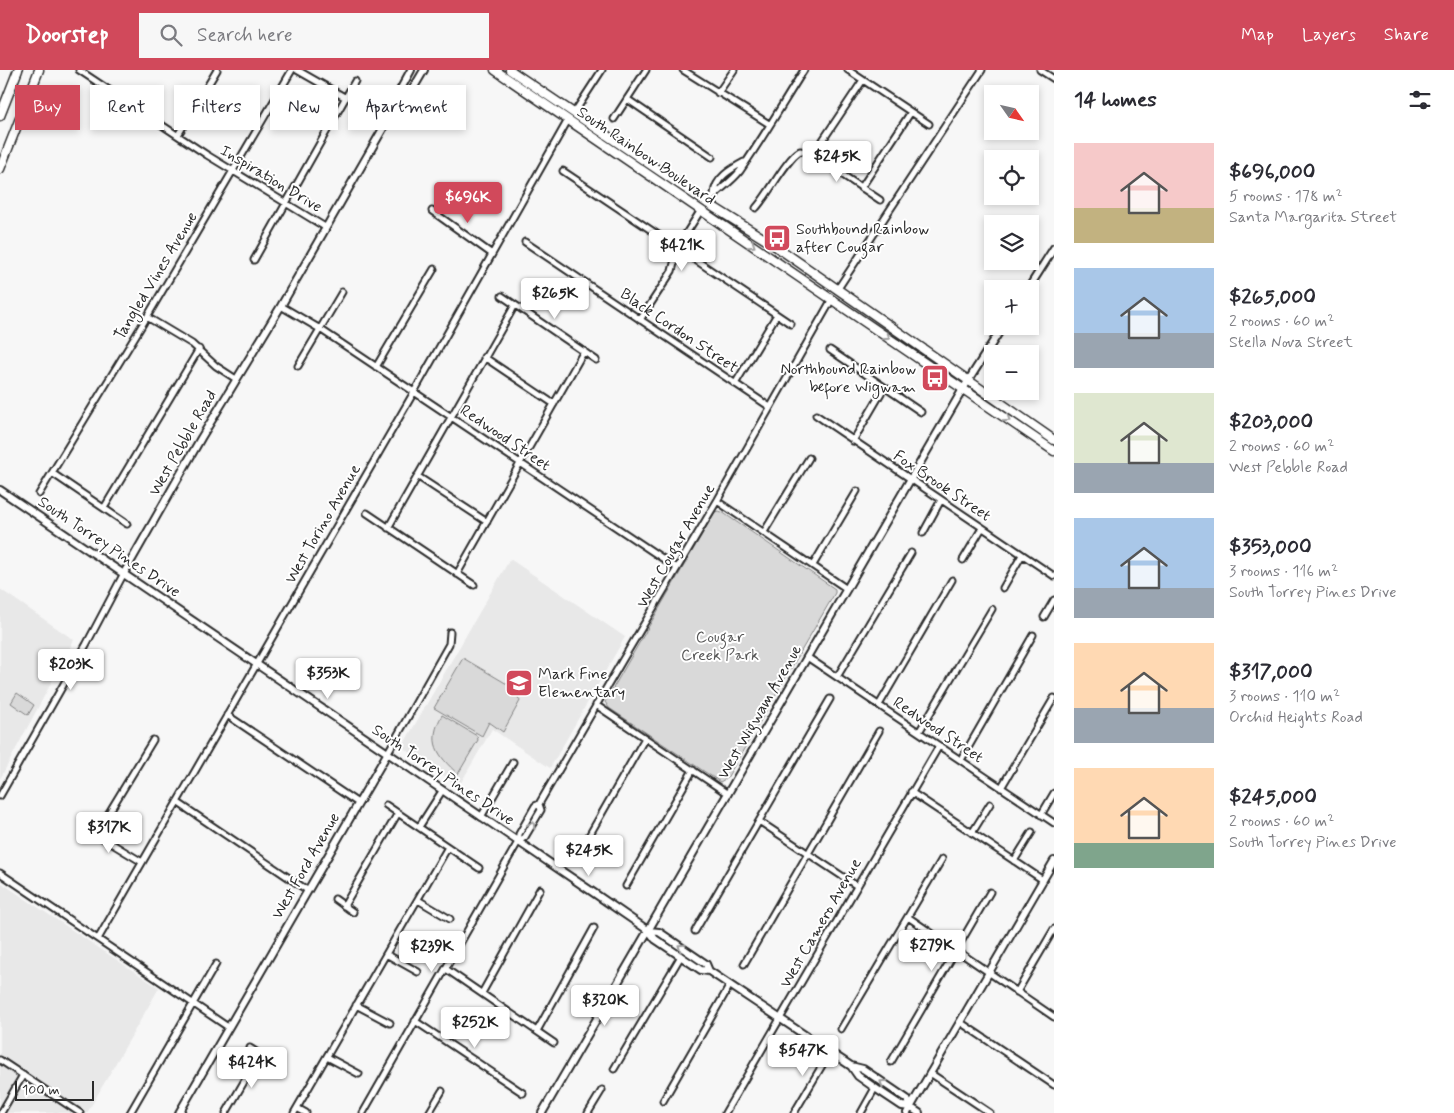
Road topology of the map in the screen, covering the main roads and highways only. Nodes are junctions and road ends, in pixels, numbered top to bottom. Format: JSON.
{"nodes":[{"id":1,"x":18,"y":70,"type":"edge"},
{"id":2,"x":39,"y":70,"type":"edge"},
{"id":3,"x":495,"y":70,"type":"edge"},
{"id":4,"x":510,"y":70,"type":"edge"},
{"id":5,"x":525,"y":90,"type":"junction"},
{"id":6,"x":574,"y":113,"type":"junction"},
{"id":7,"x":0,"y":116,"type":"edge"},
{"id":8,"x":568,"y":120,"type":"junction"},
{"id":9,"x":601,"y":131,"type":"junction"},
{"id":10,"x":0,"y":169,"type":"edge"},
{"id":11,"x":662,"y":184,"type":"junction"},
{"id":12,"x":707,"y":203,"type":"junction"},
{"id":13,"x":701,"y":210,"type":"junction"},
{"id":14,"x":741,"y":224,"type":"junction"},
{"id":15,"x":789,"y":270,"type":"junction"},
{"id":16,"x":837,"y":290,"type":"junction"},
{"id":17,"x":832,"y":299,"type":"junction"},
{"id":18,"x":877,"y":317,"type":"junction"},
{"id":19,"x":1054,"y":440,"type":"edge"},
{"id":20,"x":1054,"y":451,"type":"edge"}],
"edges":[{"from":1,"to":7,"type":"main road"},
{"from":2,"to":10,"type":"main road"},
{"from":3,"to":5,"type":"main road","name":"South Rainbow Boulevard"},
{"from":4,"to":6,"type":"main road","name":"South Rainbow Boulevard"},
{"from":5,"to":6,"type":"main road"},
{"from":5,"to":8,"type":"main road","name":"South Rainbow Boulevard"},
{"from":6,"to":9,"type":"main road","name":"South Rainbow Boulevard"},
{"from":8,"to":9,"type":"main road"},
{"from":8,"to":11,"type":"main road","name":"South Rainbow Boulevard"},
{"from":9,"to":12,"type":"main road","name":"South Rainbow Boulevard"},
{"from":11,"to":12,"type":"main road"},
{"from":11,"to":13,"type":"main road","name":"South Rainbow Boulevard"},
{"from":12,"to":14,"type":"main road","name":"South Rainbow Boulevard"},
{"from":13,"to":14,"type":"main road"},
{"from":13,"to":15,"type":"main road","name":"South Rainbow Boulevard","one_way":true},
{"from":14,"to":16,"type":"main road","name":"South Rainbow Boulevard"},
{"from":15,"to":16,"type":"main road"},
{"from":15,"to":17,"type":"main road","name":"South Rainbow Boulevard"},
{"from":16,"to":18,"type":"main road","name":"South Rainbow Boulevard"},
{"from":17,"to":18,"type":"main road"},
{"from":17,"to":20,"type":"main road","name":"South Rainbow Boulevard","one_way":true},
{"from":18,"to":19,"type":"main road","name":"South Rainbow Boulevard"}]}
